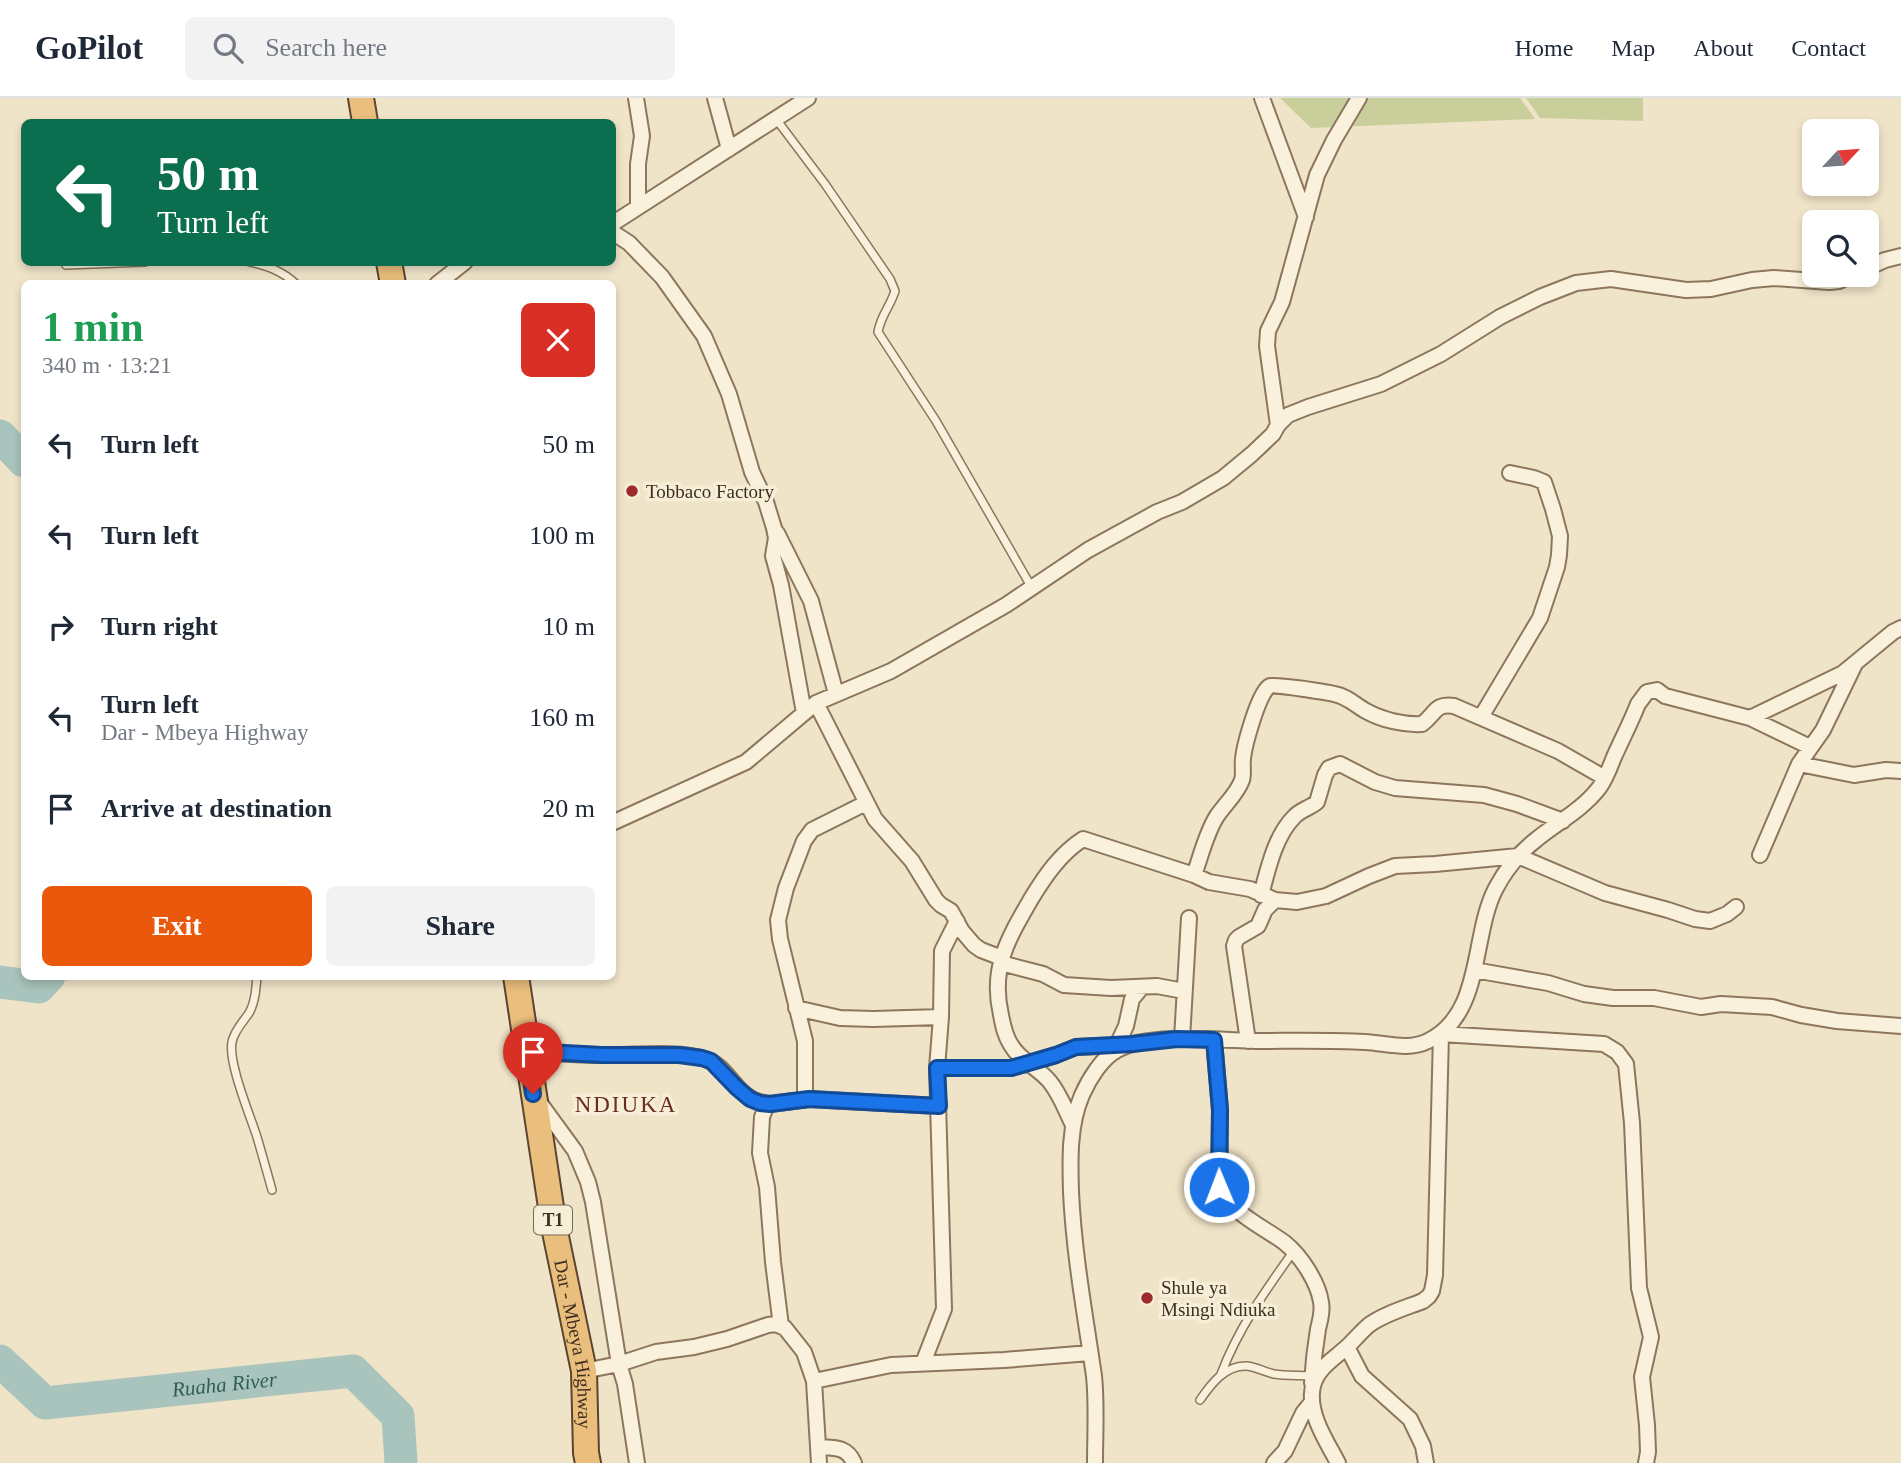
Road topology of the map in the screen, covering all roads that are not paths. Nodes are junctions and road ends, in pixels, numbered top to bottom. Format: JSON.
{"nodes":[{"id":1,"x":361,"y":98,"type":"edge"},
{"id":2,"x":636,"y":98,"type":"edge"},
{"id":3,"x":715,"y":98,"type":"edge"},
{"id":4,"x":808,"y":98,"type":"edge"},
{"id":5,"x":1262,"y":98,"type":"edge"},
{"id":6,"x":1359,"y":98,"type":"edge"},
{"id":7,"x":364,"y":119,"type":"edge"},
{"id":8,"x":776,"y":119,"type":"junction"},
{"id":9,"x":729,"y":149,"type":"junction"},
{"id":10,"x":638,"y":206,"type":"junction"},
{"id":11,"x":1306,"y":217,"type":"junction"},
{"id":12,"x":616,"y":221,"type":"edge"},
{"id":13,"x":616,"y":235,"type":"edge"},
{"id":14,"x":1901,"y":256,"type":"edge"},
{"id":15,"x":1879,"y":263,"type":"edge"},
{"id":16,"x":269,"y":266,"type":"edge"},
{"id":17,"x":460,"y":266,"type":"edge"},
{"id":18,"x":291,"y":280,"type":"edge"},
{"id":19,"x":442,"y":280,"type":"edge"},
{"id":20,"x":1802,"y":280,"type":"edge"},
{"id":21,"x":1278,"y":425,"type":"junction"},
{"id":22,"x":1510,"y":473,"type":"dead end"},
{"id":23,"x":774,"y":528,"type":"junction"},
{"id":24,"x":1032,"y":587,"type":"junction"},
{"id":25,"x":1901,"y":628,"type":"edge"},
{"id":26,"x":1855,"y":664,"type":"junction"},
{"id":27,"x":836,"y":694,"type":"junction"},
{"id":28,"x":816,"y":703,"type":"junction"},
{"id":29,"x":804,"y":713,"type":"junction"},
{"id":30,"x":1481,"y":717,"type":"junction"},
{"id":31,"x":1750,"y":718,"type":"junction"},
{"id":32,"x":1810,"y":747,"type":"junction"},
{"id":33,"x":1799,"y":764,"type":"junction"},
{"id":34,"x":1901,"y":771,"type":"edge"},
{"id":35,"x":1605,"y":778,"type":"junction"},
{"id":36,"x":866,"y":803,"type":"junction"},
{"id":37,"x":616,"y":821,"type":"edge"},
{"id":38,"x":1563,"y":821,"type":"junction"},
{"id":39,"x":1759,"y":855,"type":"dead end"},
{"id":40,"x":1518,"y":856,"type":"junction"},
{"id":41,"x":1194,"y":875,"type":"junction"},
{"id":42,"x":1268,"y":897,"type":"junction"},
{"id":43,"x":1736,"y":907,"type":"dead end"},
{"id":44,"x":1189,"y":918,"type":"dead end"},
{"id":45,"x":957,"y":921,"type":"junction"},
{"id":46,"x":974,"y":945,"type":"junction"},
{"id":47,"x":942,"y":951,"type":"junction"},
{"id":48,"x":1001,"y":961,"type":"junction"},
{"id":49,"x":1474,"y":970,"type":"junction"},
{"id":50,"x":257,"y":980,"type":"edge"},
{"id":51,"x":517,"y":980,"type":"edge"},
{"id":52,"x":1142,"y":987,"type":"junction"},
{"id":53,"x":1184,"y":991,"type":"junction"},
{"id":54,"x":796,"y":1008,"type":"junction"},
{"id":55,"x":941,"y":1017,"type":"junction"},
{"id":56,"x":1901,"y":1026,"type":"edge"},
{"id":57,"x":1441,"y":1034,"type":"junction"},
{"id":58,"x":1182,"y":1039,"type":"junction"},
{"id":59,"x":1214,"y":1040,"type":"junction"},
{"id":60,"x":1248,"y":1041,"type":"junction"},
{"id":61,"x":1125,"y":1045,"type":"junction"},
{"id":62,"x":527,"y":1051,"type":"junction"},
{"id":63,"x":1028,"y":1063,"type":"junction"},
{"id":64,"x":937,"y":1068,"type":"junction"},
{"id":65,"x":533,"y":1094,"type":"junction"},
{"id":66,"x":805,"y":1100,"type":"junction"},
{"id":67,"x":770,"y":1104,"type":"junction"},
{"id":68,"x":939,"y":1106,"type":"junction"},
{"id":69,"x":1073,"y":1125,"type":"junction"},
{"id":70,"x":272,"y":1190,"type":"dead end"},
{"id":71,"x":1293,"y":1252,"type":"junction"},
{"id":72,"x":781,"y":1326,"type":"junction"},
{"id":73,"x":1347,"y":1347,"type":"junction"},
{"id":74,"x":1090,"y":1353,"type":"junction"},
{"id":75,"x":923,"y":1363,"type":"junction"},
{"id":76,"x":619,"y":1364,"type":"junction"},
{"id":77,"x":584,"y":1371,"type":"junction"},
{"id":78,"x":1221,"y":1374,"type":"junction"},
{"id":79,"x":1312,"y":1376,"type":"junction"},
{"id":80,"x":814,"y":1381,"type":"junction"},
{"id":81,"x":1312,"y":1397,"type":"junction"},
{"id":82,"x":1200,"y":1401,"type":"dead end"},
{"id":83,"x":818,"y":1447,"type":"junction"},
{"id":84,"x":588,"y":1463,"type":"edge"},
{"id":85,"x":637,"y":1463,"type":"edge"},
{"id":86,"x":819,"y":1463,"type":"edge"},
{"id":87,"x":854,"y":1463,"type":"edge"},
{"id":88,"x":1095,"y":1463,"type":"edge"},
{"id":89,"x":1274,"y":1463,"type":"edge"},
{"id":90,"x":1338,"y":1463,"type":"edge"},
{"id":91,"x":1426,"y":1463,"type":"edge"},
{"id":92,"x":1646,"y":1463,"type":"edge"}],
"edges":[{"from":1,"to":7,"type":"highway"},
{"from":2,"to":10,"type":"street"},
{"from":3,"to":9,"type":"street"},
{"from":4,"to":8,"type":"street"},
{"from":5,"to":11,"type":"street"},
{"from":6,"to":11,"type":"street"},
{"from":8,"to":9,"type":"street"},
{"from":8,"to":24,"type":"lane"},
{"from":9,"to":10,"type":"street"},
{"from":10,"to":12,"type":"street"},
{"from":11,"to":21,"type":"street"},
{"from":13,"to":23,"type":"street"},
{"from":14,"to":15,"type":"street"},
{"from":16,"to":18,"type":"lane"},
{"from":17,"to":19,"type":"street"},
{"from":20,"to":21,"type":"street"},
{"from":21,"to":24,"type":"street"},
{"from":22,"to":30,"type":"street"},
{"from":23,"to":27,"type":"street"},
{"from":23,"to":29,"type":"street"},
{"from":24,"to":27,"type":"street"},
{"from":25,"to":26,"type":"street"},
{"from":26,"to":31,"type":"street"},
{"from":26,"to":32,"type":"street"},
{"from":27,"to":28,"type":"street"},
{"from":28,"to":29,"type":"street"},
{"from":28,"to":36,"type":"street"},
{"from":29,"to":37,"type":"street"},
{"from":30,"to":35,"type":"street"},
{"from":30,"to":41,"type":"street"},
{"from":31,"to":32,"type":"street"},
{"from":31,"to":35,"type":"street"},
{"from":32,"to":33,"type":"street"},
{"from":33,"to":34,"type":"street"},
{"from":33,"to":39,"type":"street"},
{"from":35,"to":38,"type":"street"},
{"from":36,"to":45,"type":"street"},
{"from":36,"to":54,"type":"street"},
{"from":38,"to":40,"type":"street"},
{"from":38,"to":42,"type":"street"},
{"from":40,"to":42,"type":"street"},
{"from":40,"to":43,"type":"street"},
{"from":40,"to":49,"type":"street"},
{"from":41,"to":42,"type":"street"},
{"from":41,"to":48,"type":"street"},
{"from":42,"to":60,"type":"street"},
{"from":44,"to":53,"type":"street"},
{"from":45,"to":46,"type":"street"},
{"from":45,"to":47,"type":"street"},
{"from":46,"to":47,"type":"street"},
{"from":46,"to":48,"type":"street"},
{"from":47,"to":55,"type":"street"},
{"from":48,"to":52,"type":"street"},
{"from":48,"to":63,"type":"street"},
{"from":49,"to":56,"type":"street"},
{"from":49,"to":57,"type":"street"},
{"from":50,"to":70,"type":"lane"},
{"from":51,"to":62,"type":"highway","name":"Dar - Mbeya Highway","number":"T1"},
{"from":52,"to":53,"type":"street"},
{"from":52,"to":61,"type":"street"},
{"from":53,"to":58,"type":"street"},
{"from":54,"to":55,"type":"street"},
{"from":54,"to":66,"type":"street"},
{"from":55,"to":64,"type":"street"},
{"from":57,"to":60,"type":"street"},
{"from":57,"to":73,"type":"street"},
{"from":57,"to":92,"type":"street"},
{"from":58,"to":59,"type":"street"},
{"from":58,"to":61,"type":"street"},
{"from":59,"to":60,"type":"street"},
{"from":59,"to":71,"type":"street"},
{"from":61,"to":63,"type":"street"},
{"from":61,"to":69,"type":"street"},
{"from":62,"to":65,"type":"highway","name":"Dar - Mbeya Highway","number":"T1"},
{"from":62,"to":67,"type":"street"},
{"from":63,"to":64,"type":"street"},
{"from":63,"to":69,"type":"street"},
{"from":64,"to":68,"type":"street"},
{"from":65,"to":76,"type":"street"},
{"from":65,"to":77,"type":"highway","name":"Dar - Mbeya Highway","number":"T1"},
{"from":66,"to":67,"type":"street"},
{"from":66,"to":68,"type":"street"},
{"from":67,"to":72,"type":"street"},
{"from":68,"to":75,"type":"street"},
{"from":69,"to":74,"type":"street"},
{"from":71,"to":78,"type":"lane"},
{"from":71,"to":79,"type":"street"},
{"from":72,"to":76,"type":"street"},
{"from":72,"to":80,"type":"street"},
{"from":73,"to":81,"type":"street"},
{"from":73,"to":91,"type":"street"},
{"from":74,"to":75,"type":"street"},
{"from":74,"to":88,"type":"street"},
{"from":75,"to":80,"type":"street"},
{"from":76,"to":77,"type":"street"},
{"from":76,"to":85,"type":"street"},
{"from":77,"to":84,"type":"highway","name":"Dar - Mbeya Highway","number":"T1"},
{"from":78,"to":79,"type":"lane"},
{"from":78,"to":82,"type":"lane"},
{"from":79,"to":81,"type":"street"},
{"from":80,"to":83,"type":"street"},
{"from":81,"to":89,"type":"street"},
{"from":81,"to":90,"type":"street"},
{"from":83,"to":86,"type":"street"},
{"from":83,"to":87,"type":"street"}]}
